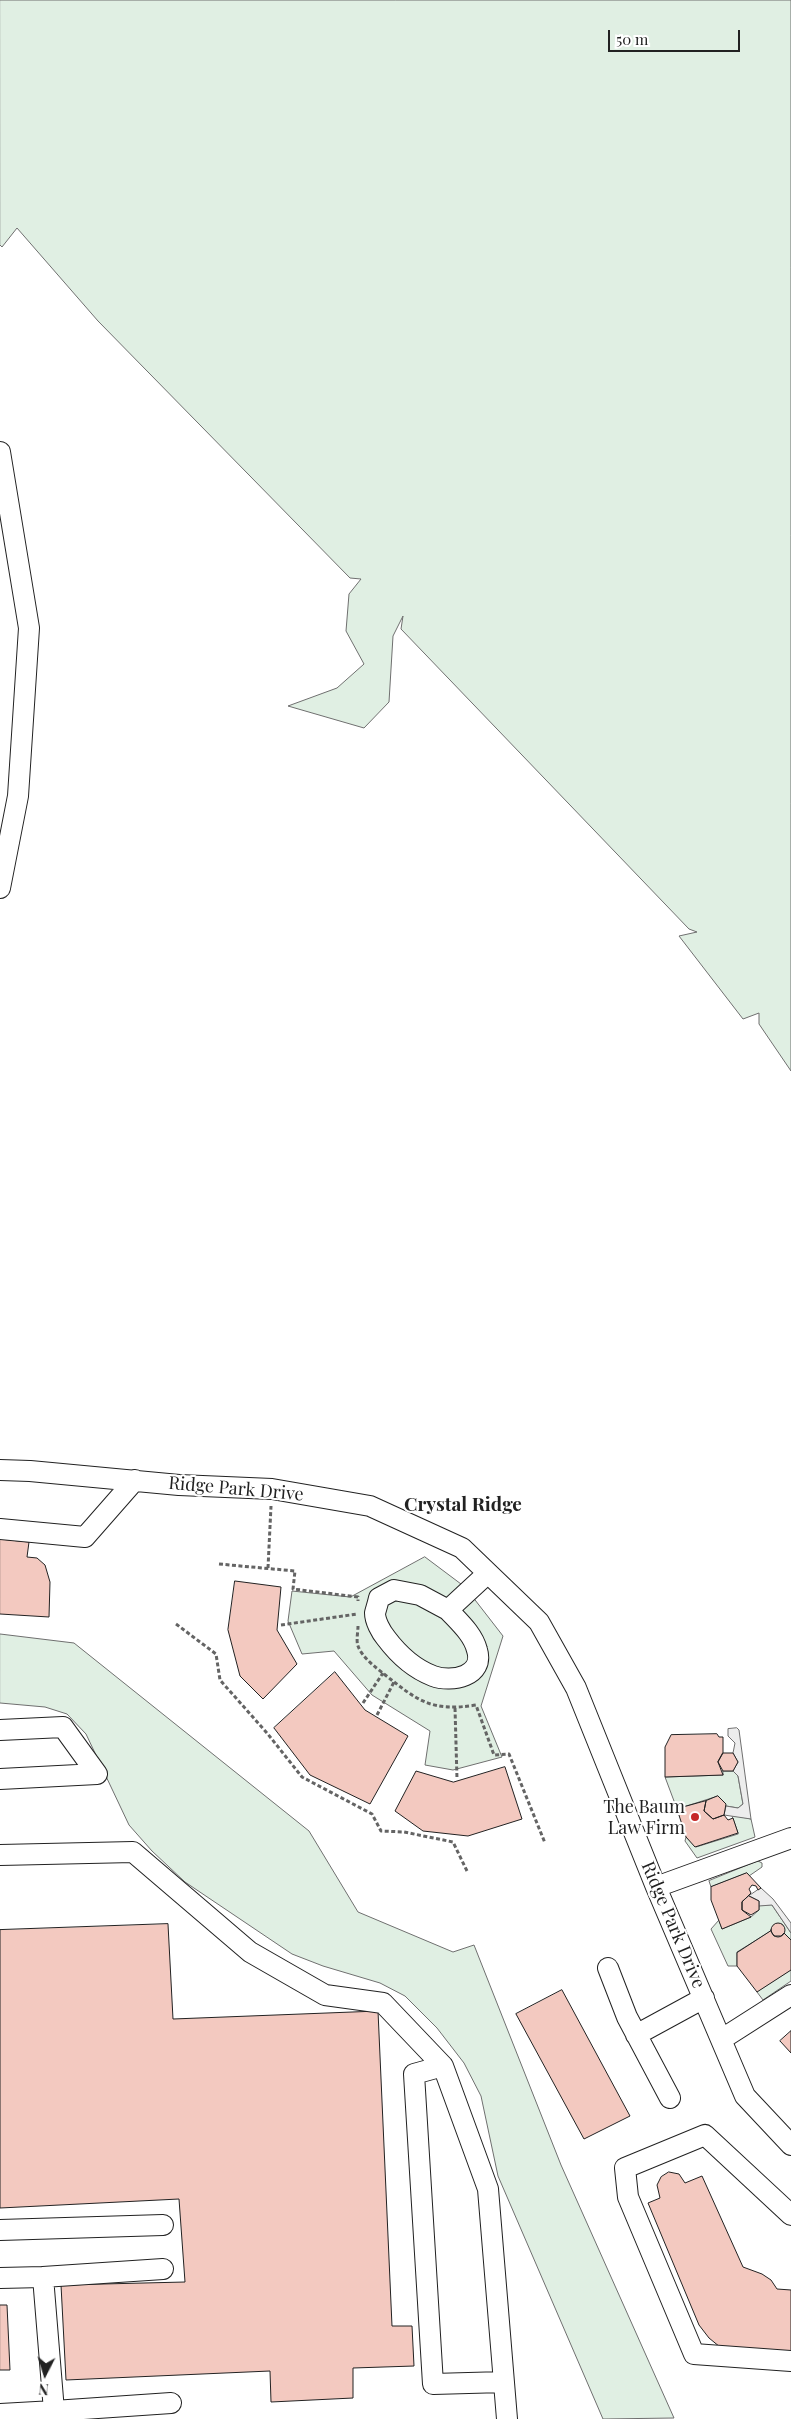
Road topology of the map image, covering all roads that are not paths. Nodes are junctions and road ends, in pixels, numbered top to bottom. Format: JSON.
{"nodes":[{"id":1,"x":0,"y":452,"type":"edge"},
{"id":2,"x":0,"y":888,"type":"edge"},
{"id":3,"x":0,"y":1470,"type":"edge"},
{"id":4,"x":135,"y":1480,"type":"junction"},
{"id":5,"x":0,"y":1529,"type":"edge"},
{"id":6,"x":488,"y":1573,"type":"junction"},
{"id":7,"x":448,"y":1610,"type":"junction"},
{"id":8,"x":0,"y":1730,"type":"edge"},
{"id":9,"x":0,"y":1779,"type":"edge"},
{"id":10,"x":791,"y":1838,"type":"edge"},
{"id":11,"x":0,"y":1855,"type":"edge"},
{"id":12,"x":656,"y":1886,"type":"junction"},
{"id":13,"x":608,"y":1968,"type":"dead end"},
{"id":14,"x":791,"y":1995,"type":"edge"},
{"id":15,"x":704,"y":1998,"type":"junction"},
{"id":16,"x":636,"y":2034,"type":"junction"},
{"id":17,"x":722,"y":2039,"type":"junction"},
{"id":18,"x":443,"y":2066,"type":"junction"},
{"id":19,"x":670,"y":2098,"type":"dead end"},
{"id":20,"x":791,"y":2145,"type":"edge"},
{"id":21,"x":791,"y":2215,"type":"edge"},
{"id":22,"x":163,"y":2225,"type":"dead end"},
{"id":23,"x":0,"y":2230,"type":"edge"},
{"id":24,"x":163,"y":2269,"type":"dead end"},
{"id":25,"x":43,"y":2277,"type":"junction"},
{"id":26,"x":0,"y":2278,"type":"edge"},
{"id":27,"x":791,"y":2361,"type":"edge"},
{"id":28,"x":504,"y":2382,"type":"junction"},
{"id":29,"x":171,"y":2403,"type":"dead end"},
{"id":30,"x":0,"y":2414,"type":"edge"},
{"id":31,"x":55,"y":2415,"type":"edge"},
{"id":32,"x":507,"y":2419,"type":"edge"}],
"edges":[{"from":1,"to":2,"type":"street"},
{"from":3,"to":4,"type":"street","name":"Ridge Park Drive"},
{"from":4,"to":5,"type":"street"},
{"from":4,"to":6,"type":"street","name":"Ridge Park Drive"},
{"from":6,"to":7,"type":"street"},
{"from":6,"to":12,"type":"street","name":"Ridge Park Drive"},
{"from":7,"to":7,"type":"street"},
{"from":8,"to":9,"type":"street"},
{"from":10,"to":12,"type":"street"},
{"from":11,"to":18,"type":"street"},
{"from":12,"to":15,"type":"street","name":"Ridge Park Drive"},
{"from":13,"to":16,"type":"street"},
{"from":14,"to":17,"type":"street"},
{"from":15,"to":16,"type":"street"},
{"from":15,"to":17,"type":"street","name":"Ridge Park Drive"},
{"from":16,"to":19,"type":"street"},
{"from":17,"to":20,"type":"street","name":"Ridge Park Drive"},
{"from":18,"to":28,"type":"street"},
{"from":18,"to":28,"type":"street"},
{"from":21,"to":27,"type":"street"},
{"from":22,"to":23,"type":"street"},
{"from":24,"to":25,"type":"street"},
{"from":25,"to":26,"type":"street"},
{"from":25,"to":31,"type":"street"},
{"from":28,"to":32,"type":"street"},
{"from":29,"to":31,"type":"street"},
{"from":30,"to":31,"type":"street"}]}
